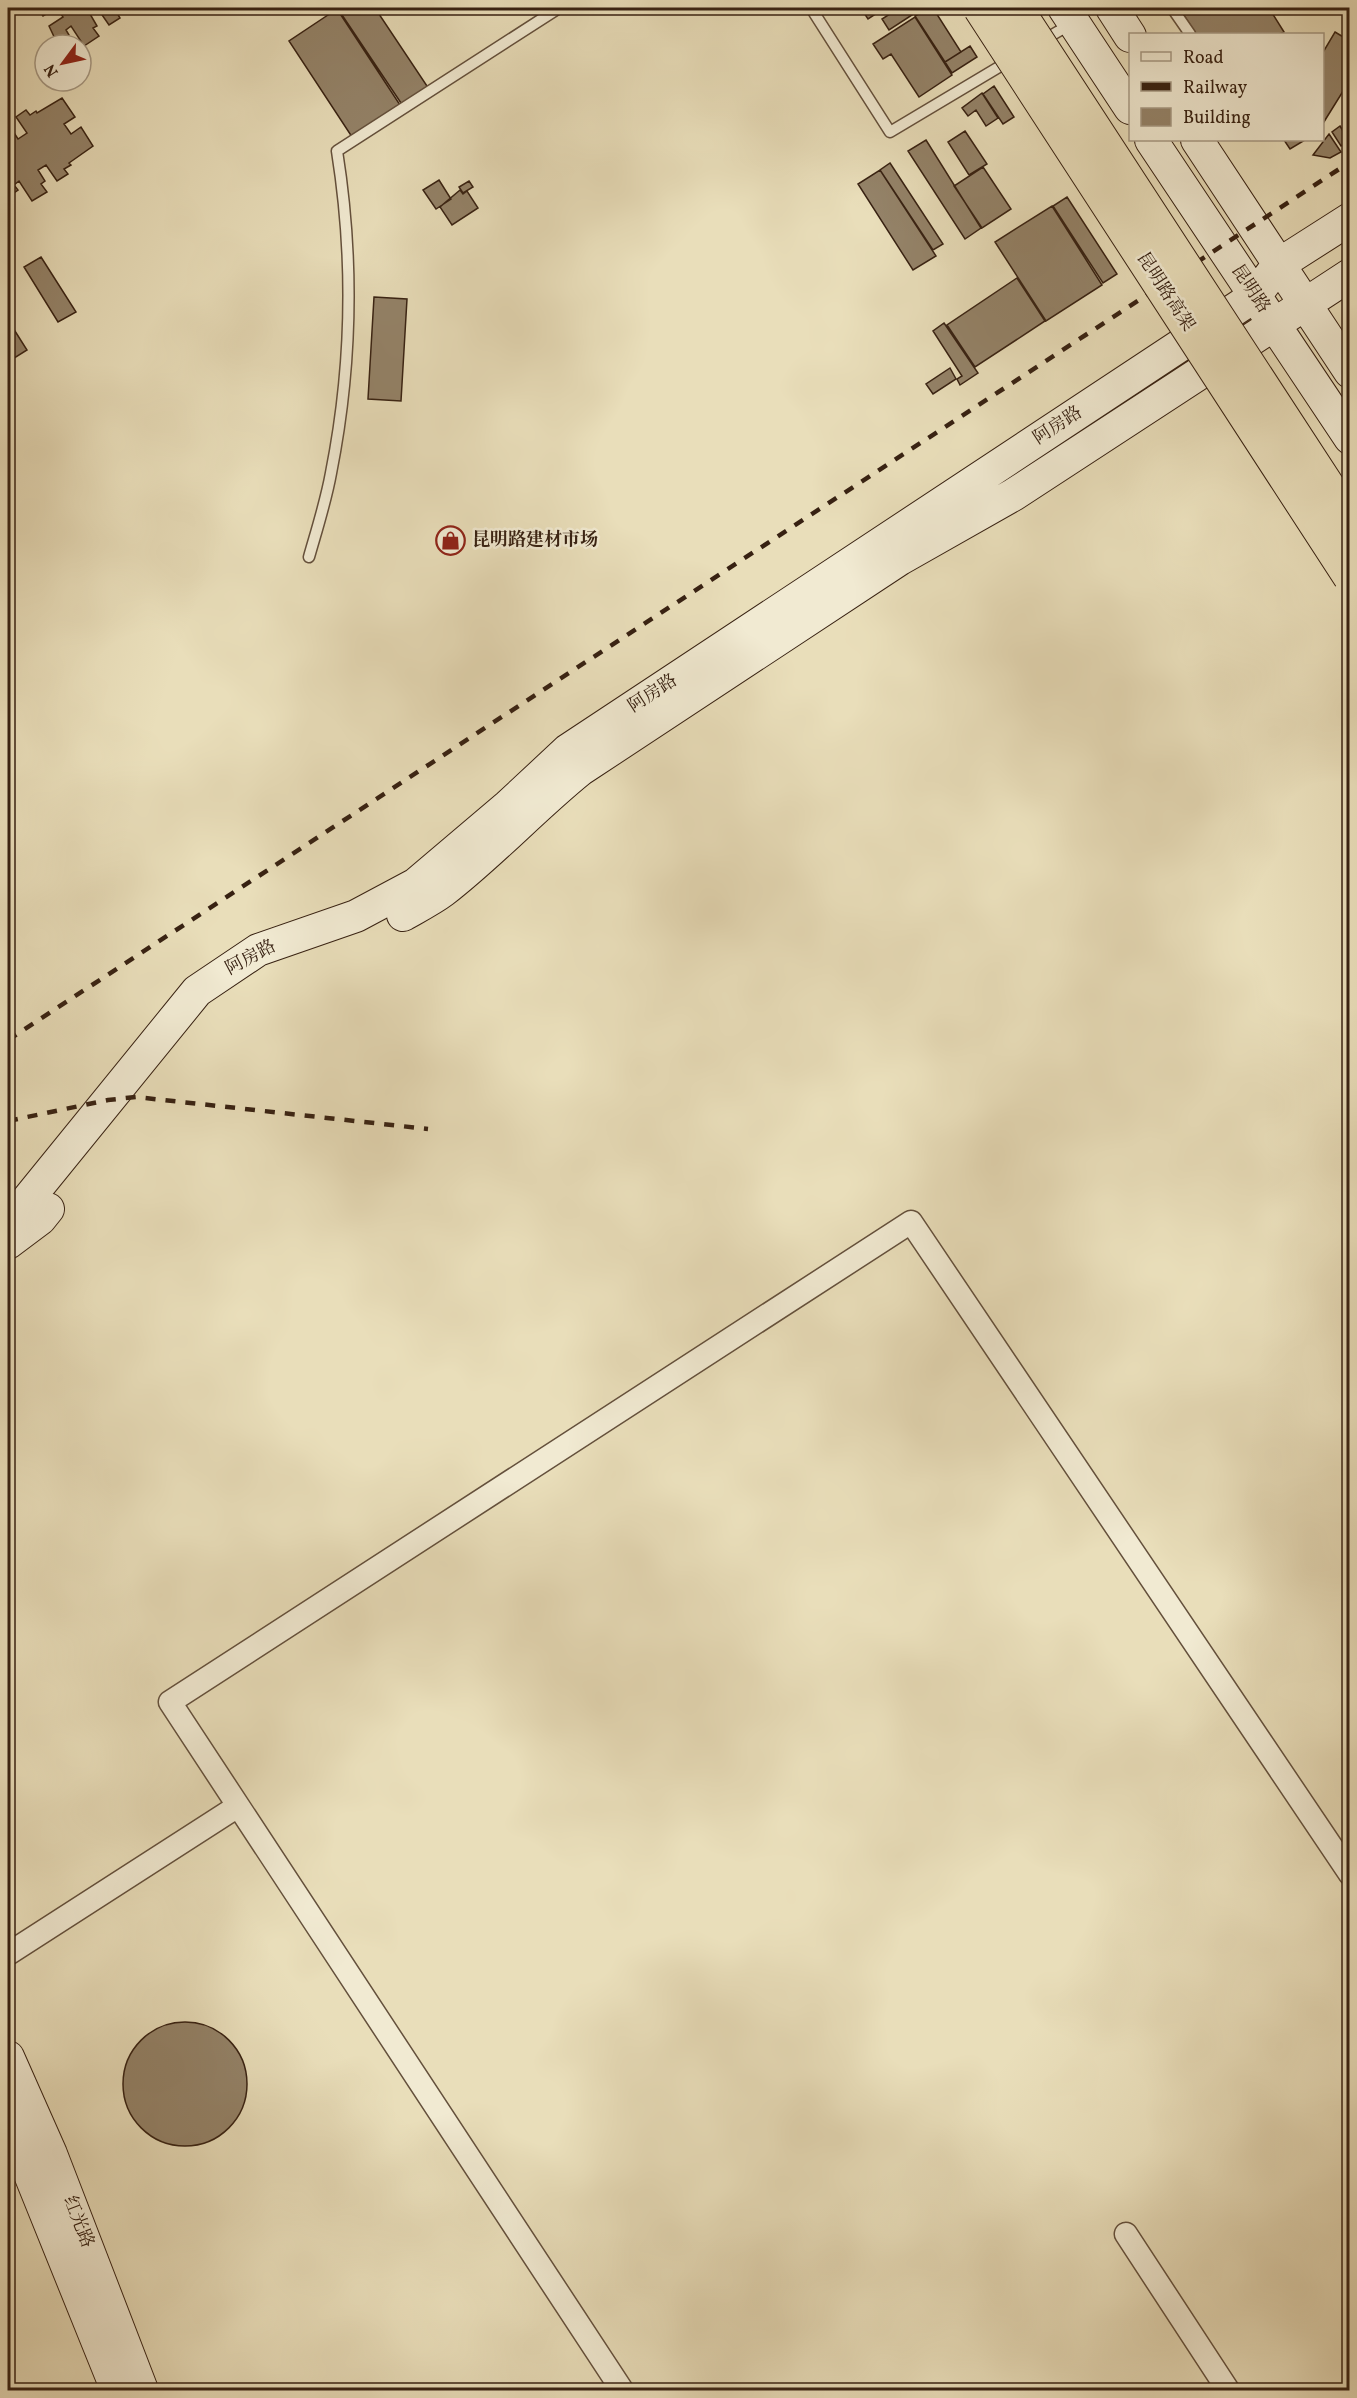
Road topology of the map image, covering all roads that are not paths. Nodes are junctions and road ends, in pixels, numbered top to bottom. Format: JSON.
{"nodes":[{"id":1,"x":559,"y":8,"type":"edge"},
{"id":2,"x":811,"y":8,"type":"edge"},
{"id":3,"x":980,"y":8,"type":"edge"},
{"id":4,"x":1016,"y":8,"type":"edge"},
{"id":5,"x":1172,"y":8,"type":"edge"},
{"id":6,"x":1069,"y":15,"type":"edge"},
{"id":7,"x":1189,"y":33,"type":"edge"},
{"id":8,"x":1033,"y":46,"type":"dead end"},
{"id":9,"x":1023,"y":52,"type":"dead end"},
{"id":10,"x":1129,"y":105,"type":"edge"},
{"id":11,"x":1152,"y":141,"type":"edge"},
{"id":12,"x":1198,"y":141,"type":"edge"},
{"id":13,"x":1350,"y":219,"type":"edge"},
{"id":14,"x":1278,"y":265,"type":"junction"},
{"id":15,"x":1350,"y":275,"type":"edge"},
{"id":16,"x":1255,"y":296,"type":"junction"},
{"id":17,"x":1306,"y":304,"type":"junction"},
{"id":18,"x":1274,"y":324,"type":"junction"},
{"id":19,"x":1350,"y":372,"type":"edge"},
{"id":20,"x":1350,"y":438,"type":"edge"},
{"id":21,"x":1350,"y":520,"type":"edge"},
{"id":22,"x":309,"y":557,"type":"dead end"},
{"id":23,"x":1350,"y":577,"type":"edge"},
{"id":24,"x":8,"y":1217,"type":"edge"},
{"id":25,"x":8,"y":1243,"type":"edge"},
{"id":26,"x":238,"y":1806,"type":"junction"},
{"id":27,"x":1350,"y":1874,"type":"edge"},
{"id":28,"x":8,"y":1954,"type":"edge"},
{"id":29,"x":8,"y":2056,"type":"edge"},
{"id":30,"x":8,"y":2120,"type":"edge"},
{"id":31,"x":1126,"y":2234,"type":"dead end"},
{"id":32,"x":117,"y":2391,"type":"edge"},
{"id":33,"x":142,"y":2391,"type":"edge"},
{"id":34,"x":622,"y":2391,"type":"edge"},
{"id":35,"x":1228,"y":2391,"type":"edge"}],
"edges":[{"from":1,"to":22,"type":"lane"},
{"from":2,"to":9,"type":"lane"},
{"from":3,"to":23,"type":"highway","name":"昆明路高架","bridge":true},
{"from":4,"to":21,"type":"highway","name":"昆明路高架","bridge":true},
{"from":5,"to":7,"type":"lane"},
{"from":6,"to":8,"type":"lane"},
{"from":6,"to":10,"type":"main road"},
{"from":11,"to":16,"type":"main road","name":"昆明路"},
{"from":12,"to":14,"type":"main road","name":"昆明路"},
{"from":13,"to":14,"type":"main road","name":"阿房路"},
{"from":14,"to":16,"type":"main road","name":"阿房路"},
{"from":14,"to":17,"type":"main road","name":"昆明路"},
{"from":15,"to":17,"type":"main road","name":"阿房路"},
{"from":16,"to":18,"type":"main road","name":"昆明路"},
{"from":16,"to":24,"type":"main road","name":"阿房路"},
{"from":17,"to":18,"type":"main road","name":"阿房路"},
{"from":17,"to":19,"type":"main road","name":"昆明路"},
{"from":18,"to":20,"type":"main road","name":"昆明路"},
{"from":18,"to":25,"type":"main road","name":"阿房路"},
{"from":26,"to":27,"type":"street"},
{"from":26,"to":28,"type":"street"},
{"from":26,"to":34,"type":"street"},
{"from":29,"to":33,"type":"main road","name":"红光路"},
{"from":30,"to":32,"type":"main road","name":"红光路"},
{"from":31,"to":35,"type":"street"}]}
